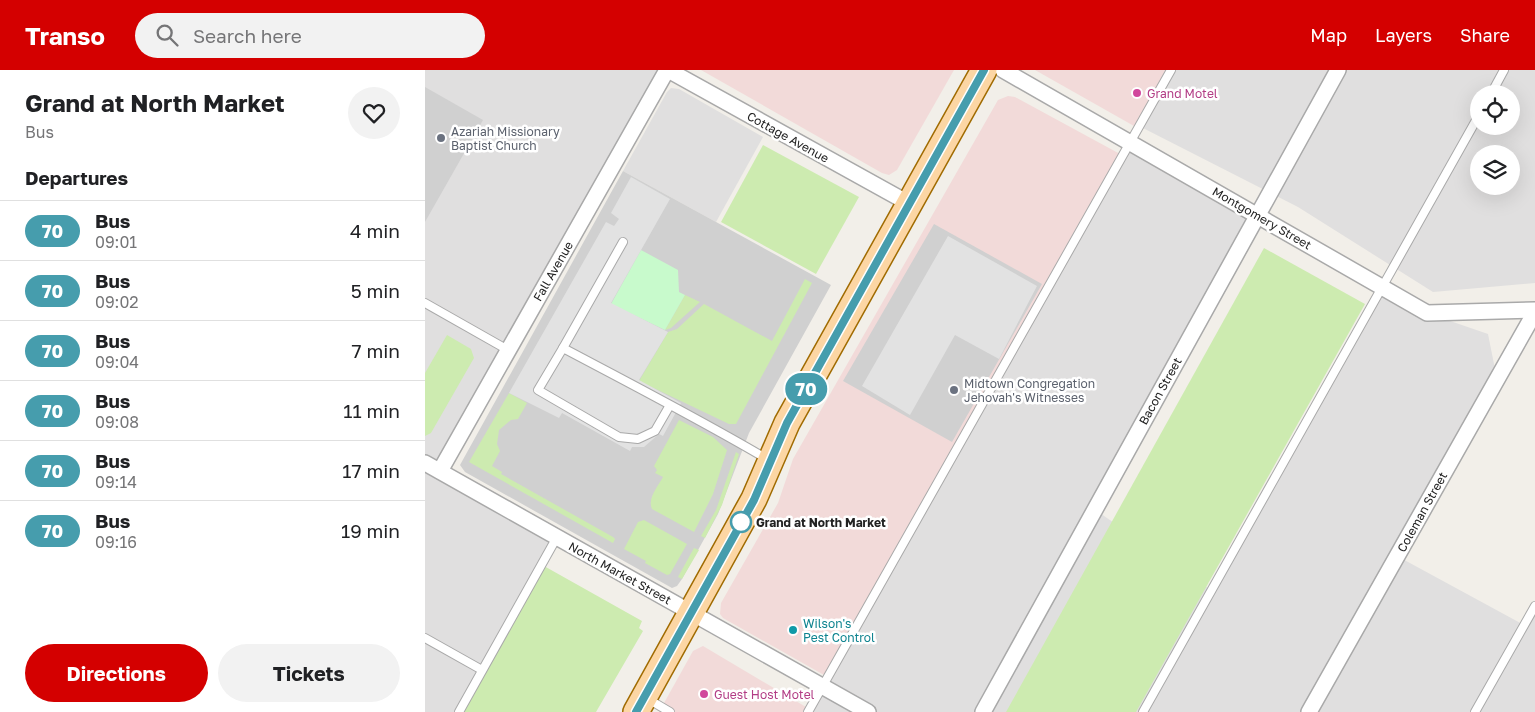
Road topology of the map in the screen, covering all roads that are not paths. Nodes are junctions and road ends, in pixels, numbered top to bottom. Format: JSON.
{"nodes":[{"id":1,"x":667,"y":70,"type":"edge"},
{"id":2,"x":984,"y":70,"type":"edge"},
{"id":3,"x":1003,"y":70,"type":"edge"},
{"id":4,"x":1171,"y":70,"type":"edge"},
{"id":5,"x":1339,"y":70,"type":"edge"},
{"id":6,"x":1504,"y":70,"type":"edge"},
{"id":7,"x":1496,"y":85,"type":"edge"},
{"id":8,"x":1470,"y":131,"type":"edge"},
{"id":9,"x":1130,"y":142,"type":"junction"},
{"id":10,"x":910,"y":204,"type":"junction"},
{"id":11,"x":1257,"y":214,"type":"junction"},
{"id":12,"x":623,"y":242,"type":"dead end"},
{"id":13,"x":1381,"y":287,"type":"junction"},
{"id":14,"x":425,"y":303,"type":"edge"},
{"id":15,"x":1535,"y":311,"type":"edge"},
{"id":16,"x":563,"y":348,"type":"junction"},
{"id":17,"x":508,"y":350,"type":"junction"},
{"id":18,"x":671,"y":405,"type":"junction"},
{"id":19,"x":771,"y":460,"type":"junction"},
{"id":20,"x":425,"y":463,"type":"edge"},
{"id":21,"x":440,"y":471,"type":"junction"},
{"id":22,"x":557,"y":537,"type":"junction"},
{"id":23,"x":1535,"y":606,"type":"edge"},
{"id":24,"x":691,"y":612,"type":"junction"},
{"id":25,"x":425,"y":638,"type":"edge"},
{"id":26,"x":482,"y":670,"type":"junction"},
{"id":27,"x":823,"y":686,"type":"junction"},
{"id":28,"x":640,"y":704,"type":"edge"},
{"id":29,"x":459,"y":712,"type":"edge"},
{"id":30,"x":670,"y":712,"type":"edge"},
{"id":31,"x":808,"y":712,"type":"edge"},
{"id":32,"x":868,"y":712,"type":"edge"},
{"id":33,"x":983,"y":712,"type":"edge"},
{"id":34,"x":1143,"y":712,"type":"edge"},
{"id":35,"x":1309,"y":712,"type":"edge"},
{"id":36,"x":1475,"y":712,"type":"edge"}],
"edges":[{"from":1,"to":10,"type":"street","name":"Cottage Avenue"},
{"from":1,"to":17,"type":"street","name":"Fall Avenue"},
{"from":2,"to":10,"type":"main road"},
{"from":3,"to":9,"type":"street","name":"Montgomery Street"},
{"from":4,"to":9,"type":"lane"},
{"from":5,"to":11,"type":"street","name":"Bacon Street"},
{"from":6,"to":7,"type":"lane"},
{"from":8,"to":13,"type":"lane"},
{"from":9,"to":11,"type":"street","name":"Montgomery Street"},
{"from":9,"to":27,"type":"lane"},
{"from":10,"to":19,"type":"main road"},
{"from":11,"to":13,"type":"street","name":"Montgomery Street"},
{"from":11,"to":33,"type":"street","name":"Bacon Street"},
{"from":12,"to":16,"type":"lane"},
{"from":13,"to":15,"type":"street","name":"Montgomery Street"},
{"from":13,"to":34,"type":"lane"},
{"from":14,"to":17,"type":"lane"},
{"from":15,"to":35,"type":"street","name":"Coleman Street"},
{"from":16,"to":18,"type":"lane"},
{"from":16,"to":18,"type":"lane"},
{"from":17,"to":21,"type":"street","name":"Fall Avenue"},
{"from":18,"to":19,"type":"lane"},
{"from":19,"to":24,"type":"main road"},
{"from":20,"to":21,"type":"street","name":"North Market Street"},
{"from":21,"to":22,"type":"street","name":"North Market Street"},
{"from":22,"to":24,"type":"street","name":"North Market Street"},
{"from":22,"to":26,"type":"lane"},
{"from":23,"to":36,"type":"lane"},
{"from":24,"to":27,"type":"street","name":"North Market Street"},
{"from":24,"to":28,"type":"main road"},
{"from":25,"to":26,"type":"lane"},
{"from":26,"to":29,"type":"lane"},
{"from":27,"to":31,"type":"lane"},
{"from":27,"to":32,"type":"street","name":"North Market Street"},
{"from":28,"to":30,"type":"lane"}]}
